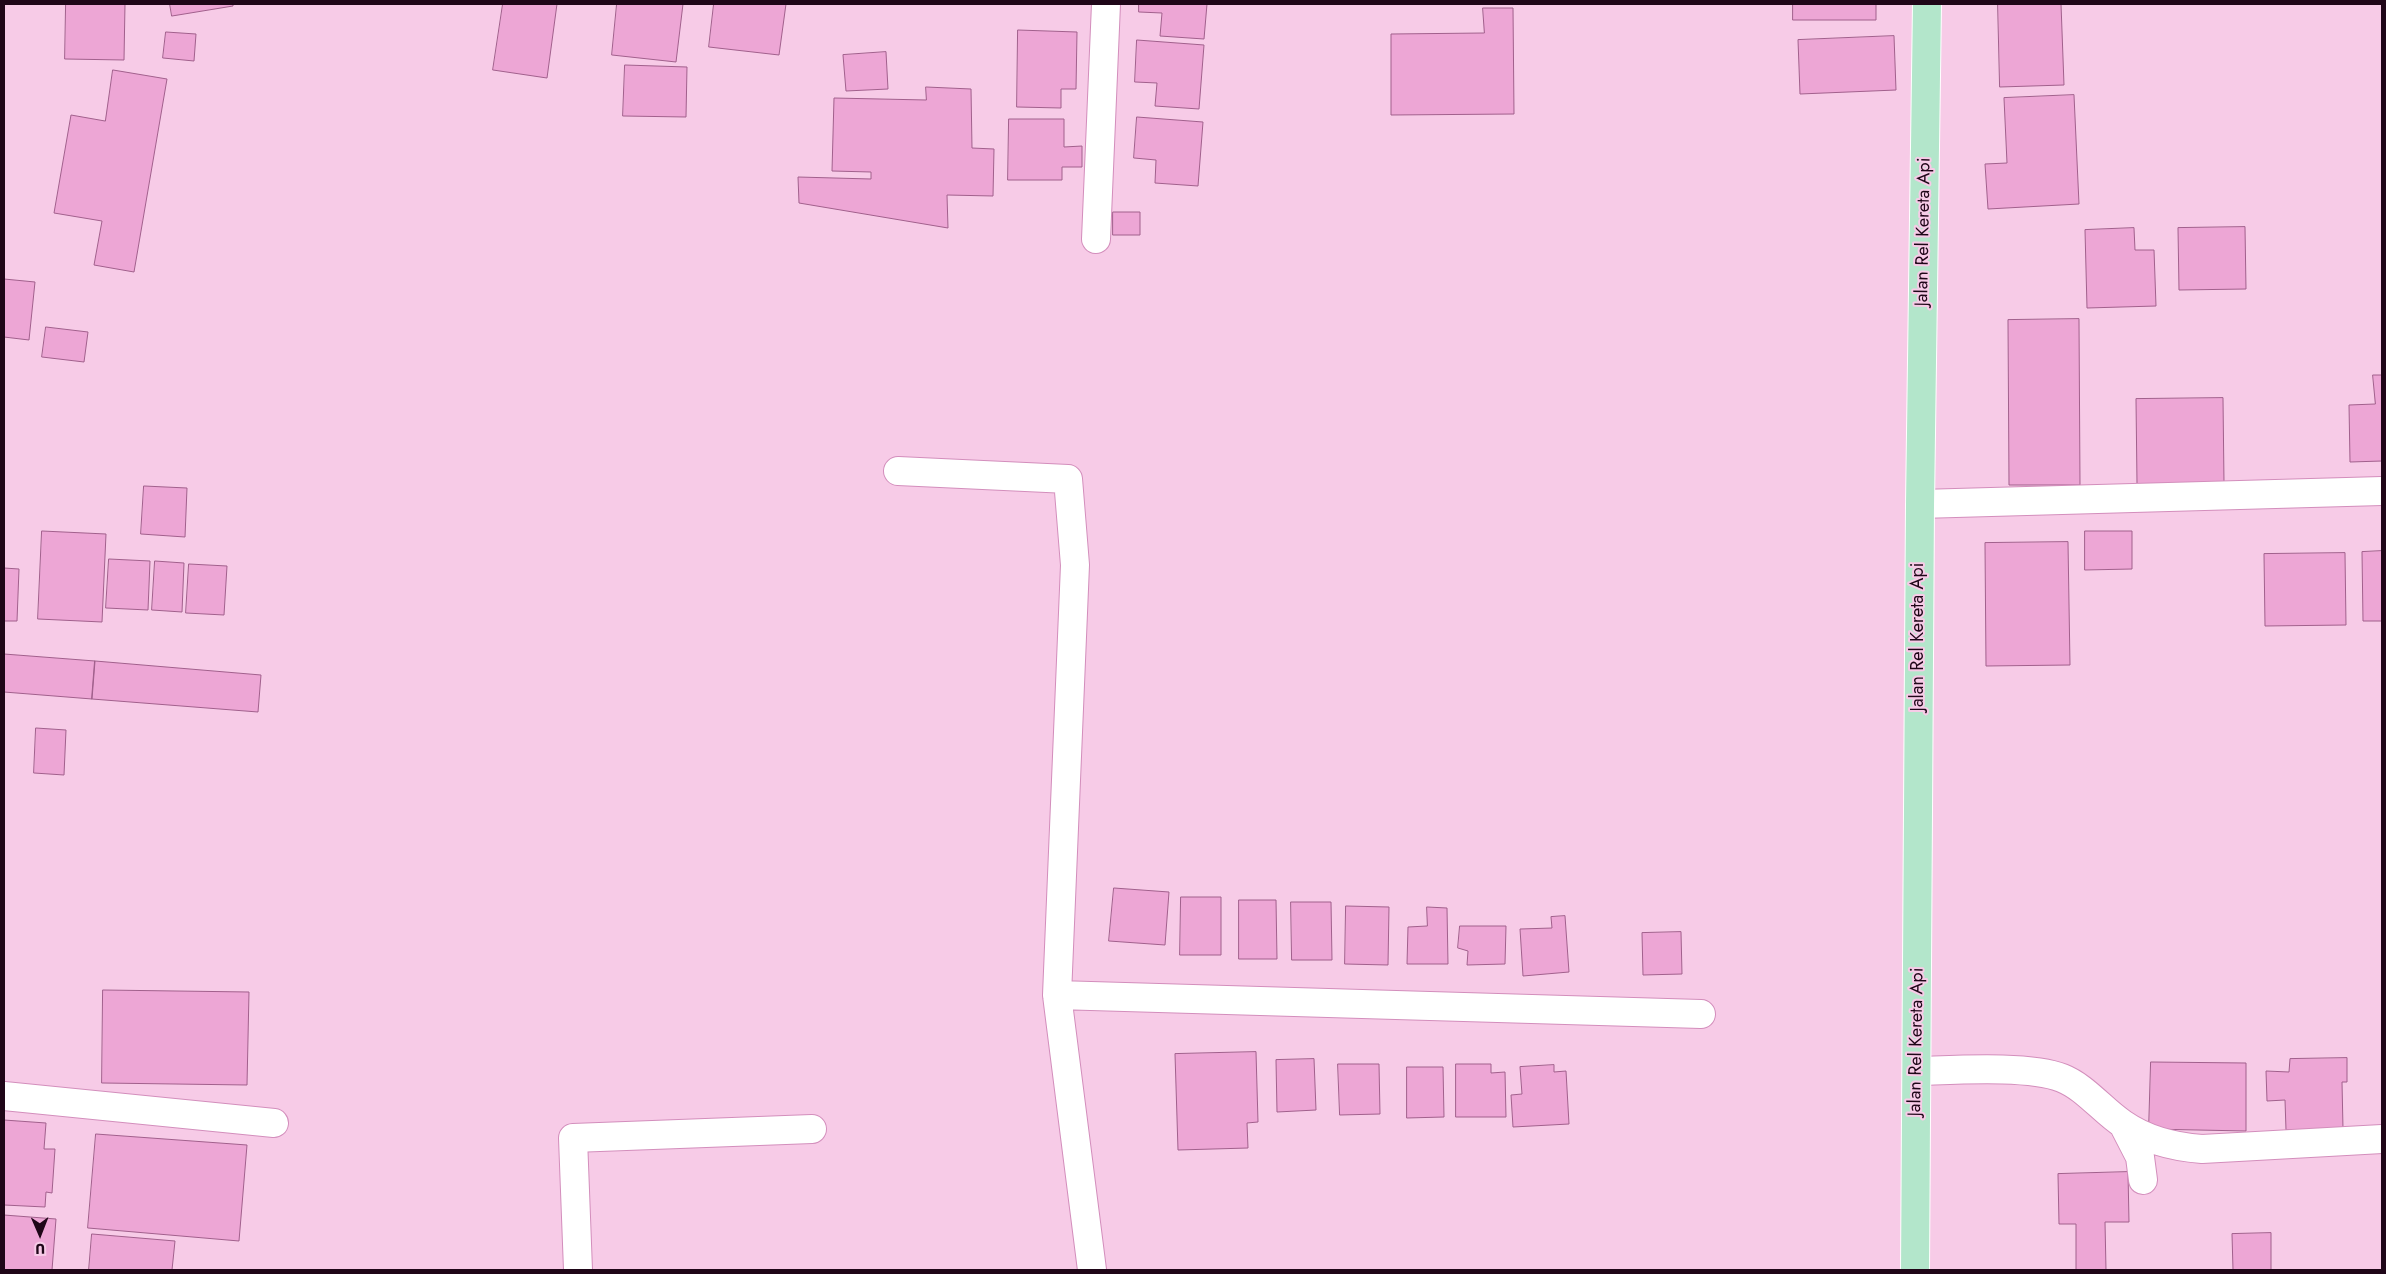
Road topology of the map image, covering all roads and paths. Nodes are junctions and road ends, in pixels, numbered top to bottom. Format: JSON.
{"nodes":[{"id":1,"x":1106,"y":4,"type":"edge"},
{"id":2,"x":1927,"y":4,"type":"edge"},
{"id":3,"x":1096,"y":239,"type":"dead end"},
{"id":4,"x":898,"y":471,"type":"dead end"},
{"id":5,"x":2382,"y":491,"type":"edge"},
{"id":6,"x":1920,"y":504,"type":"junction"},
{"id":7,"x":1057,"y":995,"type":"junction"},
{"id":8,"x":1701,"y":1014,"type":"dead end"},
{"id":9,"x":1918,"y":1071,"type":"junction"},
{"id":10,"x":4,"y":1096,"type":"edge"},
{"id":11,"x":274,"y":1122,"type":"dead end"},
{"id":12,"x":2123,"y":1124,"type":"junction"},
{"id":13,"x":812,"y":1129,"type":"dead end"},
{"id":14,"x":2382,"y":1139,"type":"edge"},
{"id":15,"x":2143,"y":1180,"type":"dead end"},
{"id":16,"x":578,"y":1270,"type":"edge"},
{"id":17,"x":1092,"y":1270,"type":"edge"},
{"id":18,"x":1916,"y":1270,"type":"edge"}],
"edges":[{"from":1,"to":3,"type":"street"},
{"from":2,"to":6,"type":"main road","name":"Jalan Rel Kereta Api"},
{"from":4,"to":7,"type":"street"},
{"from":5,"to":6,"type":"street"},
{"from":6,"to":9,"type":"main road","name":"Jalan Rel Kereta Api"},
{"from":7,"to":8,"type":"street"},
{"from":7,"to":17,"type":"street"},
{"from":9,"to":12,"type":"street"},
{"from":9,"to":18,"type":"main road","name":"Jalan Rel Kereta Api"},
{"from":10,"to":11,"type":"street"},
{"from":12,"to":14,"type":"street"},
{"from":12,"to":15,"type":"street"},
{"from":13,"to":16,"type":"street"}]}
